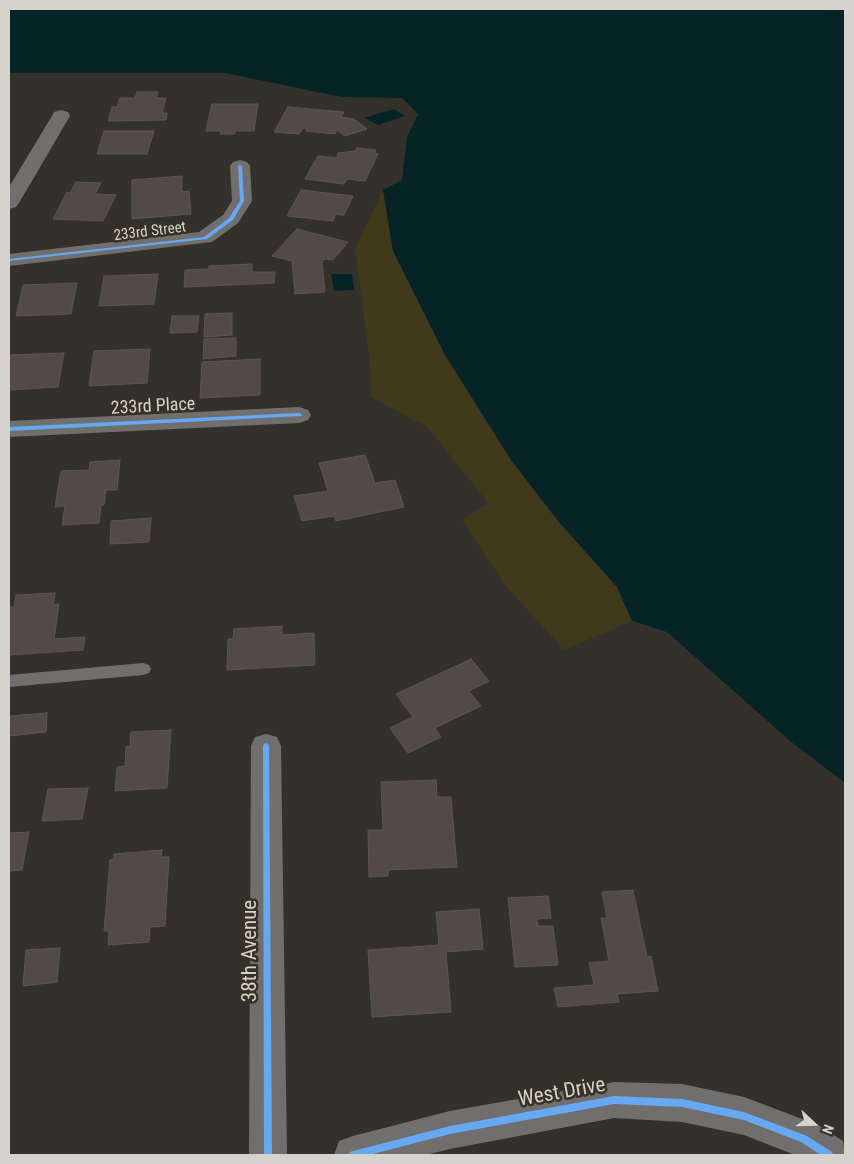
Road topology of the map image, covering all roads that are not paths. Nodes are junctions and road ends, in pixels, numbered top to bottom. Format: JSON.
{"nodes":[{"id":1,"x":61,"y":116,"type":"dead end"},
{"id":2,"x":240,"y":166,"type":"dead end"},
{"id":3,"x":9,"y":203,"type":"edge"},
{"id":4,"x":9,"y":260,"type":"edge"},
{"id":5,"x":299,"y":415,"type":"dead end"},
{"id":6,"x":9,"y":429,"type":"edge"},
{"id":7,"x":143,"y":669,"type":"dead end"},
{"id":8,"x":9,"y":681,"type":"edge"},
{"id":9,"x":266,"y":746,"type":"dead end"},
{"id":10,"x":268,"y":1155,"type":"edge"},
{"id":11,"x":353,"y":1155,"type":"edge"},
{"id":12,"x":829,"y":1155,"type":"edge"}],
"edges":[{"from":1,"to":3,"type":"street"},
{"from":2,"to":4,"type":"street","name":"233rd Street"},
{"from":5,"to":6,"type":"street","name":"233rd Place"},
{"from":7,"to":8,"type":"lane"},
{"from":9,"to":10,"type":"street","name":"38th Avenue"},
{"from":11,"to":12,"type":"street","name":"West Drive"}]}
